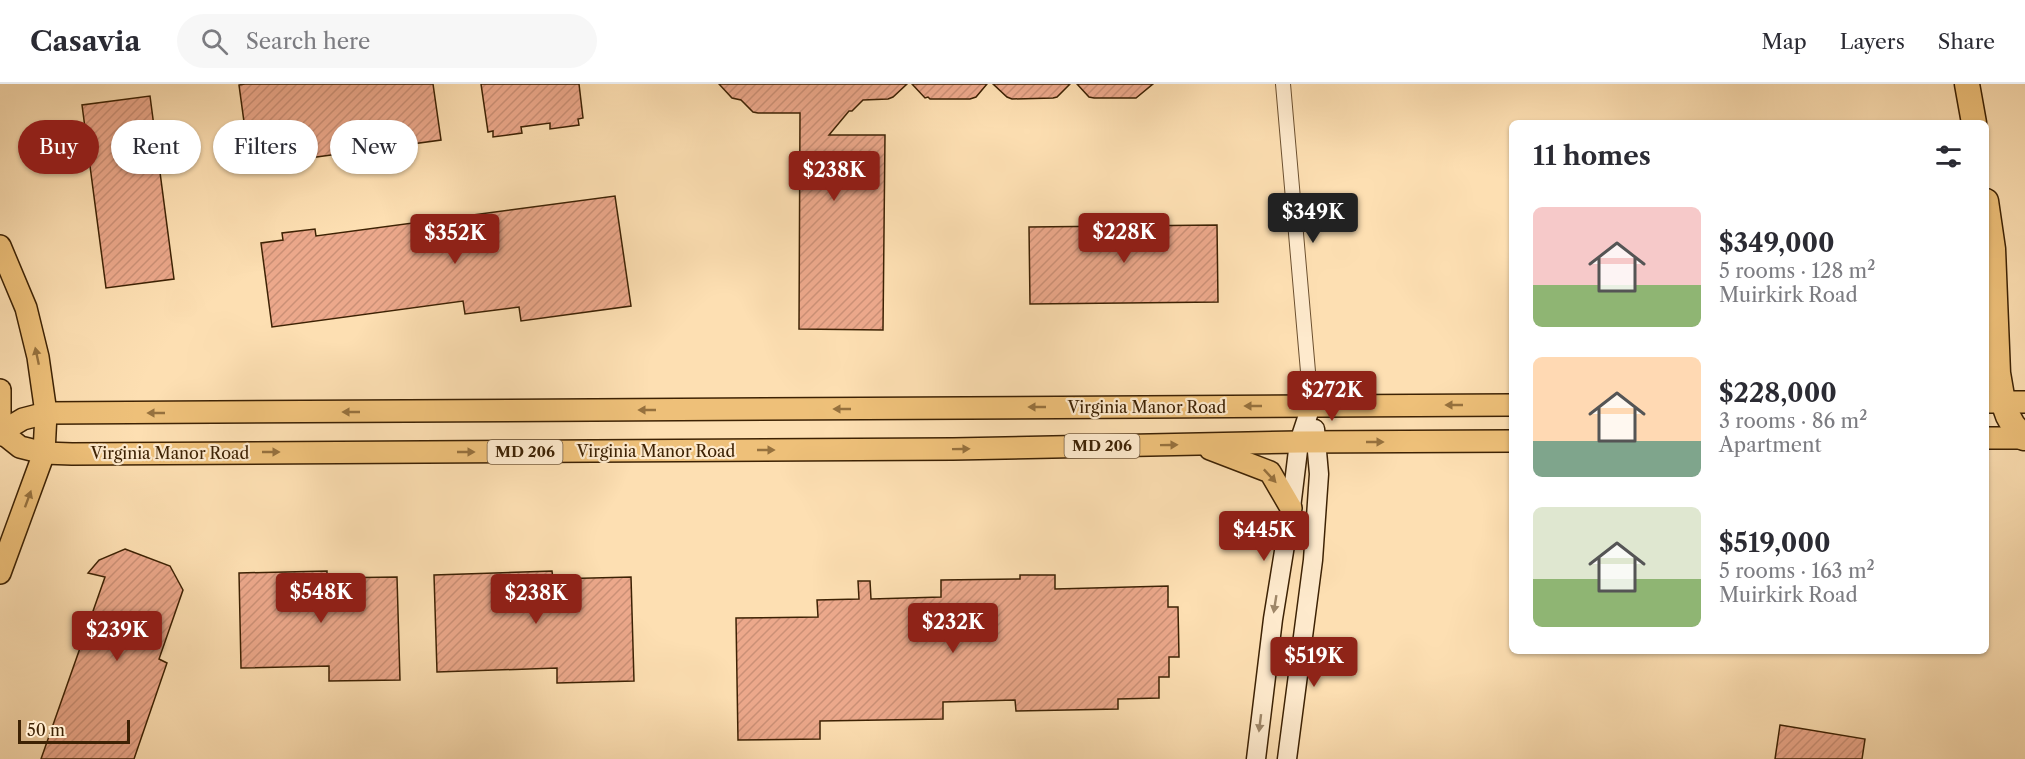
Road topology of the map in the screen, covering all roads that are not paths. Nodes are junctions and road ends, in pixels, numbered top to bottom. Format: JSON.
{"nodes":[{"id":1,"x":1283,"y":84,"type":"edge"},
{"id":2,"x":1966,"y":84,"type":"edge"},
{"id":3,"x":1973,"y":120,"type":"edge"},
{"id":4,"x":1989,"y":222,"type":"edge"},
{"id":5,"x":0,"y":246,"type":"edge"},
{"id":6,"x":0,"y":390,"type":"edge"},
{"id":7,"x":2005,"y":402,"type":"edge"},
{"id":8,"x":1509,"y":405,"type":"edge"},
{"id":9,"x":1311,"y":406,"type":"junction"},
{"id":10,"x":46,"y":413,"type":"junction"},
{"id":11,"x":0,"y":433,"type":"edge"},
{"id":12,"x":1989,"y":438,"type":"edge"},
{"id":13,"x":2024,"y":438,"type":"edge"},
{"id":14,"x":1509,"y":441,"type":"edge"},
{"id":15,"x":1308,"y":442,"type":"junction"},
{"id":16,"x":1199,"y":444,"type":"junction"},
{"id":17,"x":44,"y":453,"type":"junction"},
{"id":18,"x":1291,"y":508,"type":"junction"},
{"id":19,"x":0,"y":573,"type":"edge"},
{"id":20,"x":1256,"y":759,"type":"edge"},
{"id":21,"x":1287,"y":759,"type":"edge"}],
"edges":[{"from":1,"to":9,"type":"street"},
{"from":2,"to":3,"type":"highway"},
{"from":4,"to":7,"type":"highway"},
{"from":10,"to":5,"type":"main road","one_way":true},
{"from":6,"to":11,"type":"main road"},
{"from":7,"to":13,"type":"highway"},
{"from":8,"to":9,"type":"main road","name":"Virginia Manor Road","one_way":true},
{"from":9,"to":10,"type":"main road","name":"Virginia Manor Road","one_way":true},
{"from":9,"to":15,"type":"main road"},
{"from":10,"to":11,"type":"main road","name":"Virginia Manor Road"},
{"from":10,"to":17,"type":"main road"},
{"from":11,"to":17,"type":"main road","name":"Virginia Manor Road","number":"MD 206"},
{"from":12,"to":13,"type":"main road"},
{"from":15,"to":14,"type":"main road","number":"MD 206","one_way":true},
{"from":15,"to":16,"type":"main road","name":"Virginia Manor Road","number":"MD 206"},
{"from":15,"to":18,"type":"main road"},
{"from":15,"to":21,"type":"main road"},
{"from":17,"to":16,"type":"main road","name":"Virginia Manor Road","number":"MD 206","one_way":true},
{"from":16,"to":18,"type":"main road","one_way":true},
{"from":19,"to":17,"type":"main road","one_way":true},
{"from":18,"to":20,"type":"main road","one_way":true}]}
